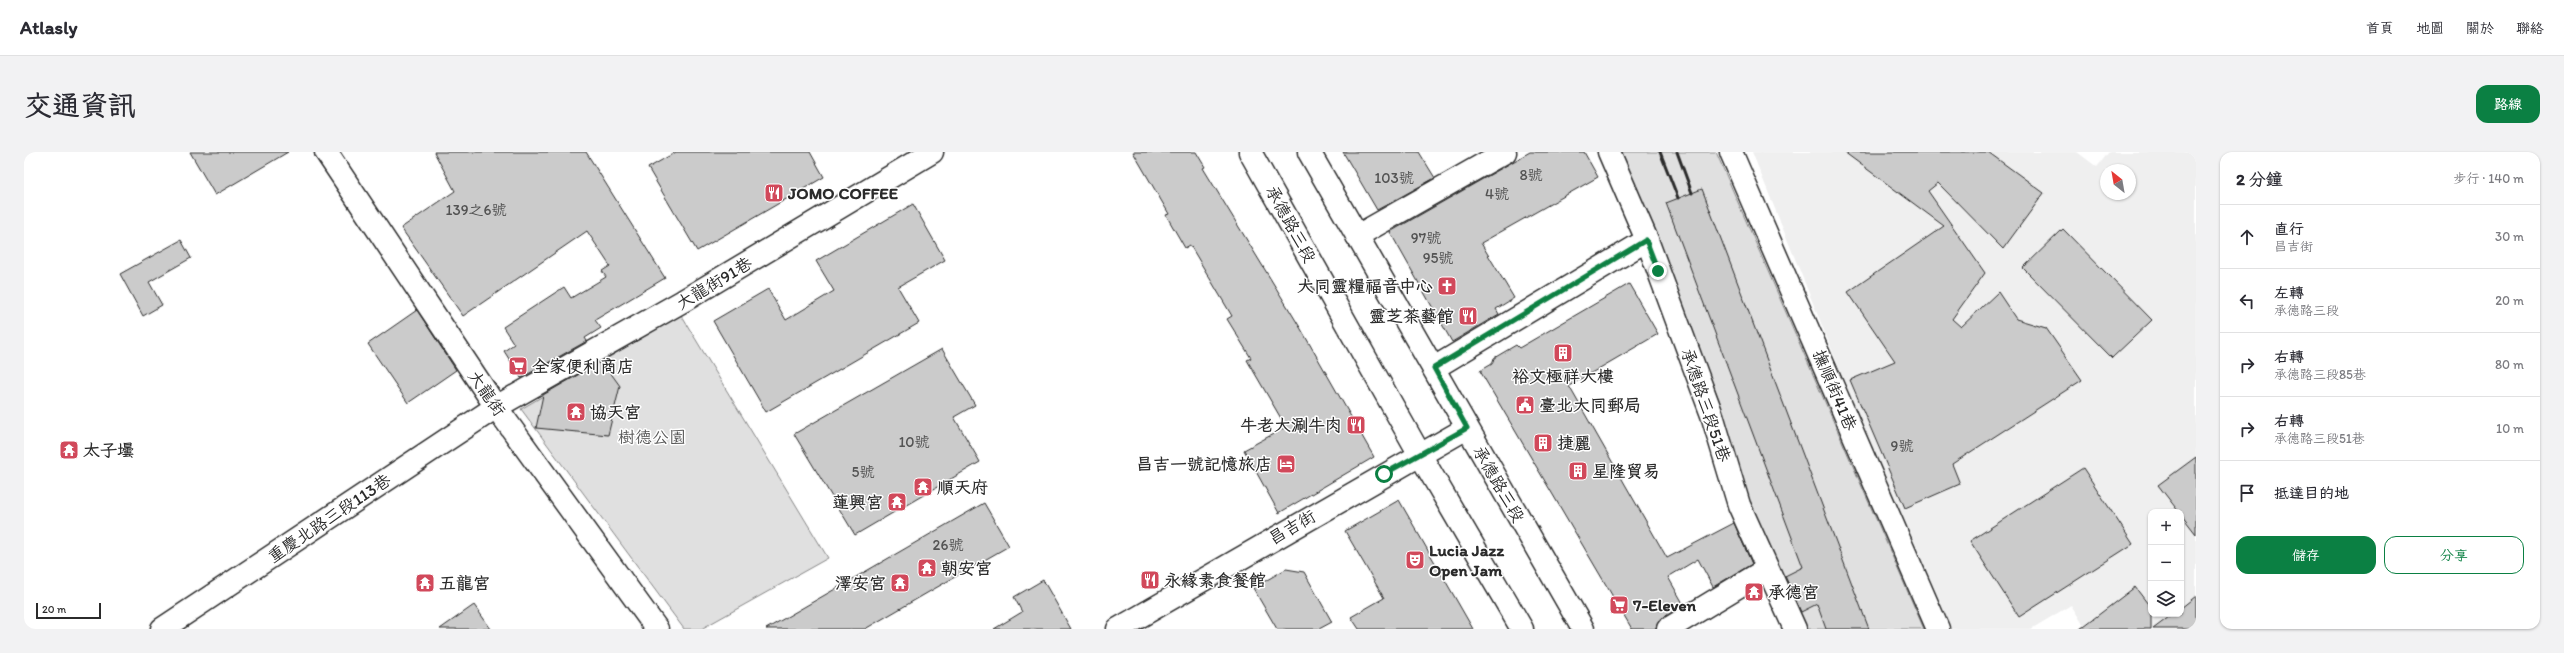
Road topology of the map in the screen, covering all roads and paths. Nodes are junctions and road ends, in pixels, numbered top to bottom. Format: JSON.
{"nodes":[{"id":1,"x":326,"y":152,"type":"edge"},
{"id":2,"x":1250,"y":152,"type":"edge"},
{"id":3,"x":1309,"y":152,"type":"edge"},
{"id":4,"x":1505,"y":152,"type":"edge"},
{"id":5,"x":1609,"y":152,"type":"edge"},
{"id":6,"x":1731,"y":152,"type":"edge"},
{"id":7,"x":930,"y":153,"type":"edge"},
{"id":8,"x":1357,"y":236,"type":"junction"},
{"id":9,"x":1646,"y":240,"type":"junction"},
{"id":10,"x":1434,"y":368,"type":"junction"},
{"id":11,"x":496,"y":407,"type":"junction"},
{"id":12,"x":1467,"y":428,"type":"junction"},
{"id":13,"x":1419,"y":453,"type":"junction"},
{"id":14,"x":1767,"y":569,"type":"junction"},
{"id":15,"x":162,"y":629,"type":"edge"},
{"id":16,"x":657,"y":629,"type":"edge"},
{"id":17,"x":1118,"y":629,"type":"edge"},
{"id":18,"x":1522,"y":629,"type":"edge"},
{"id":19,"x":1582,"y":629,"type":"edge"},
{"id":20,"x":1668,"y":629,"type":"edge"},
{"id":21,"x":1795,"y":629,"type":"edge"},
{"id":22,"x":1938,"y":629,"type":"edge"}],
"edges":[{"from":1,"to":11,"type":"street","name":"大龍街"},
{"from":2,"to":13,"type":"street","name":"承德路三段"},
{"from":3,"to":8,"type":"street","name":"承德路三段"},
{"from":4,"to":8,"type":"street"},
{"from":5,"to":9,"type":"street","name":"承德路三段51巷"},
{"from":6,"to":22,"type":"street","name":"撫順街41巷"},
{"from":7,"to":11,"type":"street","name":"大龍街91巷"},
{"from":8,"to":10,"type":"street","name":"承德路三段"},
{"from":9,"to":10,"type":"street"},
{"from":9,"to":14,"type":"street","name":"承德路三段51巷"},
{"from":10,"to":12,"type":"street","name":"承德路三段"},
{"from":11,"to":15,"type":"street","name":"重慶北路三段113巷"},
{"from":11,"to":16,"type":"street","name":"大龍街"},
{"from":12,"to":13,"type":"street","name":"昌吉街"},
{"from":12,"to":19,"type":"street","name":"承德路三段"},
{"from":13,"to":17,"type":"street","name":"昌吉街"},
{"from":13,"to":18,"type":"street","name":"承德路三段"},
{"from":14,"to":20,"type":"street"},
{"from":14,"to":21,"type":"street","name":"承德路三段51巷"}]}
